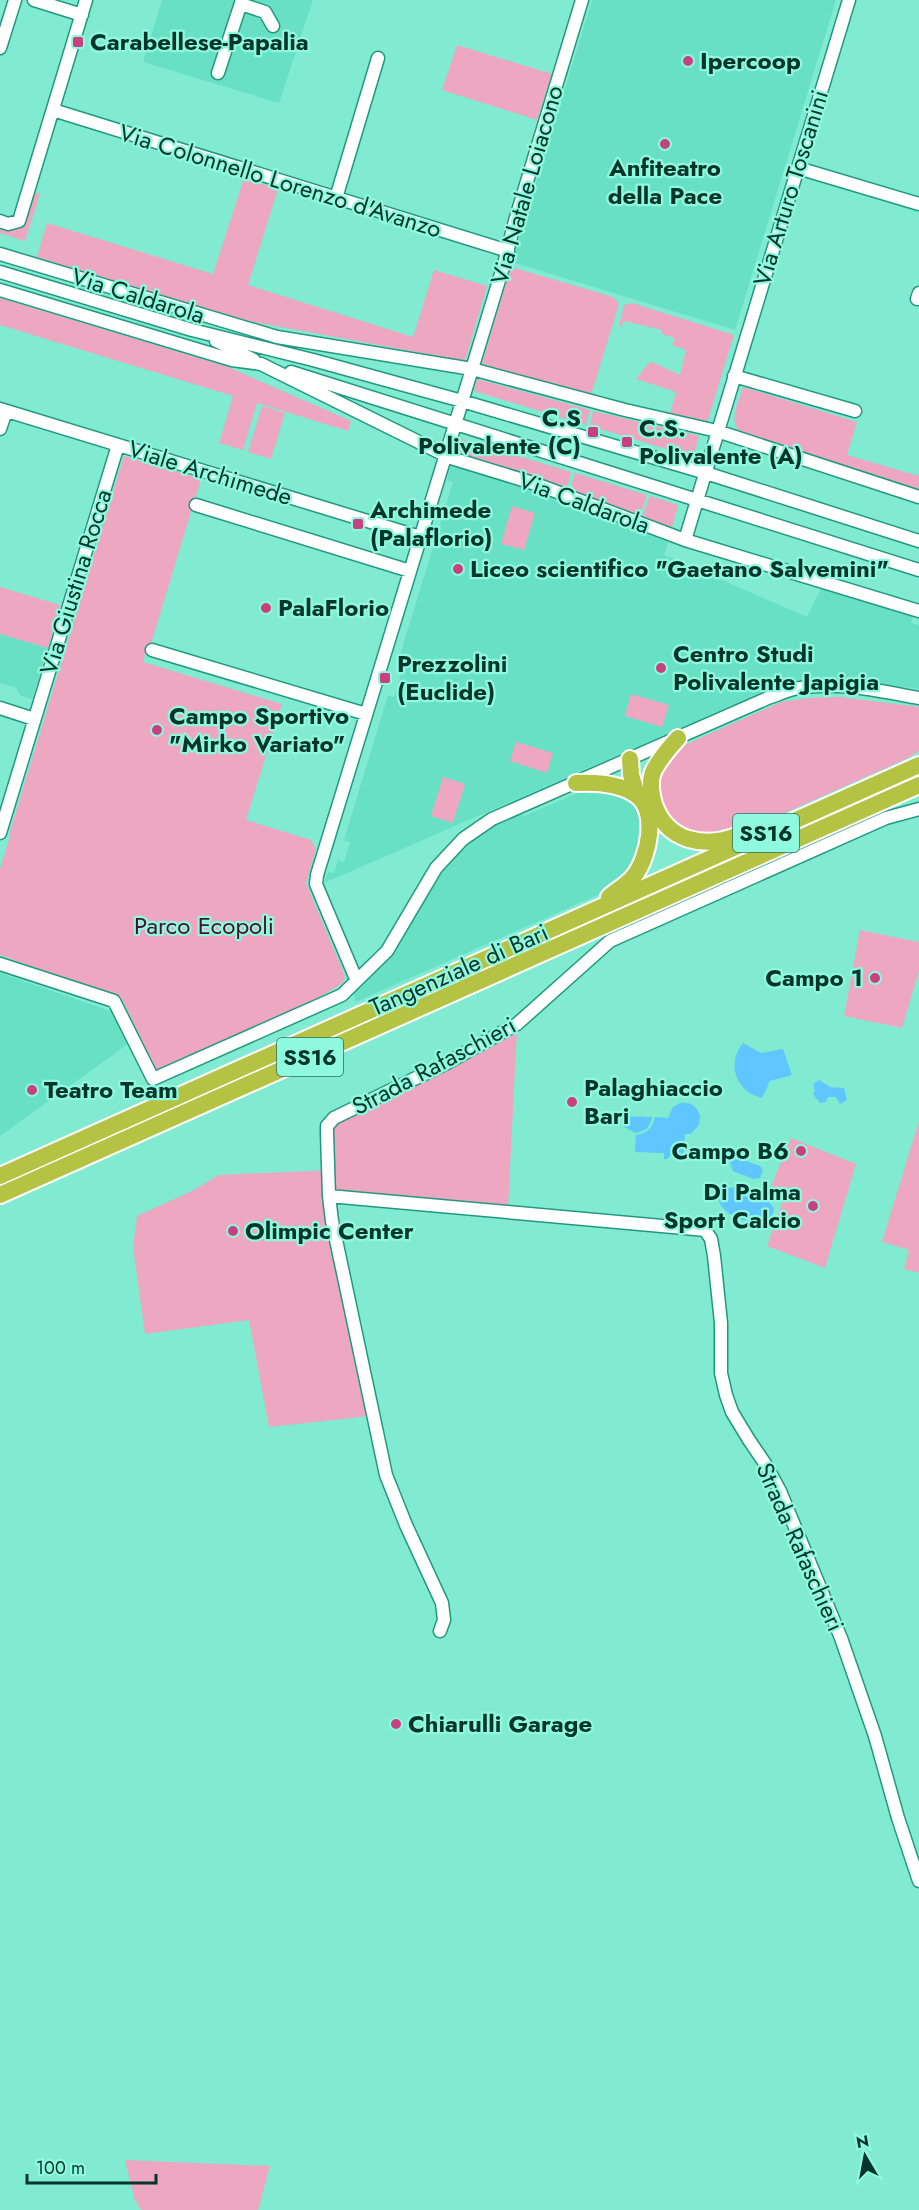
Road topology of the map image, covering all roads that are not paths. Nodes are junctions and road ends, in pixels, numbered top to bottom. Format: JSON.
{"nodes":[{"id":1,"x":15,"y":0,"type":"edge"},
{"id":2,"x":34,"y":0,"type":"edge"},
{"id":3,"x":86,"y":0,"type":"edge"},
{"id":4,"x":582,"y":0,"type":"edge"},
{"id":5,"x":849,"y":0,"type":"edge"},
{"id":6,"x":241,"y":2,"type":"edge"},
{"id":7,"x":82,"y":15,"type":"junction"},
{"id":8,"x":273,"y":26,"type":"dead end"},
{"id":9,"x":0,"y":48,"type":"edge"},
{"id":10,"x":378,"y":58,"type":"dead end"},
{"id":11,"x":218,"y":73,"type":"dead end"},
{"id":12,"x":53,"y":110,"type":"junction"},
{"id":13,"x":798,"y":168,"type":"junction"},
{"id":14,"x":336,"y":198,"type":"junction"},
{"id":15,"x":919,"y":204,"type":"edge"},
{"id":16,"x":0,"y":221,"type":"edge"},
{"id":17,"x":508,"y":251,"type":"junction"},
{"id":18,"x":0,"y":254,"type":"edge"},
{"id":19,"x":0,"y":272,"type":"edge"},
{"id":20,"x":0,"y":290,"type":"edge"},
{"id":21,"x":192,"y":330,"type":"junction"},
{"id":22,"x":277,"y":337,"type":"junction"},
{"id":23,"x":313,"y":360,"type":"junction"},
{"id":24,"x":261,"y":364,"type":"junction"},
{"id":25,"x":472,"y":369,"type":"junction"},
{"id":26,"x":734,"y":376,"type":"junction"},
{"id":27,"x":462,"y":401,"type":"junction"},
{"id":28,"x":3,"y":410,"type":"edge"},
{"id":29,"x":855,"y":411,"type":"dead end"},
{"id":30,"x":455,"y":424,"type":"junction"},
{"id":31,"x":0,"y":429,"type":"edge"},
{"id":32,"x":717,"y":431,"type":"junction"},
{"id":33,"x":118,"y":445,"type":"junction"},
{"id":34,"x":444,"y":455,"type":"junction"},
{"id":35,"x":706,"y":473,"type":"junction"},
{"id":36,"x":919,"y":497,"type":"edge"},
{"id":37,"x":697,"y":500,"type":"junction"},
{"id":38,"x":196,"y":505,"type":"dead end"},
{"id":39,"x":420,"y":537,"type":"junction"},
{"id":40,"x":685,"y":540,"type":"junction"},
{"id":41,"x":919,"y":541,"type":"edge"},
{"id":42,"x":919,"y":570,"type":"edge"},
{"id":43,"x":410,"y":571,"type":"junction"},
{"id":44,"x":919,"y":611,"type":"edge"},
{"id":45,"x":152,"y":650,"type":"dead end"},
{"id":46,"x":919,"y":698,"type":"edge"},
{"id":47,"x":0,"y":708,"type":"edge"},
{"id":48,"x":366,"y":714,"type":"junction"},
{"id":49,"x":34,"y":719,"type":"junction"},
{"id":50,"x":678,"y":738,"type":"junction"},
{"id":51,"x":630,"y":759,"type":"junction"},
{"id":52,"x":919,"y":765,"type":"edge"},
{"id":53,"x":576,"y":783,"type":"junction"},
{"id":54,"x":919,"y":785,"type":"edge"},
{"id":55,"x":644,"y":790,"type":"junction"},
{"id":56,"x":919,"y":798,"type":"edge"},
{"id":57,"x":825,"y":807,"type":"junction"},
{"id":58,"x":919,"y":809,"type":"edge"},
{"id":59,"x":832,"y":824,"type":"junction"},
{"id":60,"x":0,"y":833,"type":"edge"},
{"id":61,"x":590,"y":912,"type":"junction"},
{"id":62,"x":0,"y":964,"type":"edge"},
{"id":63,"x":356,"y":979,"type":"junction"},
{"id":64,"x":0,"y":1176,"type":"edge"},
{"id":65,"x":0,"y":1195,"type":"edge"},
{"id":66,"x":329,"y":1196,"type":"junction"},
{"id":67,"x":440,"y":1631,"type":"dead end"},
{"id":68,"x":919,"y":1881,"type":"edge"}],
"edges":[{"from":1,"to":9,"type":"street"},
{"from":2,"to":7,"type":"street"},
{"from":3,"to":7,"type":"street"},
{"from":4,"to":17,"type":"street","name":"Via Natale Loiacono"},
{"from":5,"to":13,"type":"street","name":"Via Arturo Toscanini"},
{"from":6,"to":8,"type":"street"},
{"from":6,"to":11,"type":"street"},
{"from":7,"to":12,"type":"street"},
{"from":10,"to":14,"type":"street"},
{"from":12,"to":14,"type":"street","name":"Via Colonnello Lorenzo d'Avanzo"},
{"from":12,"to":16,"type":"street"},
{"from":13,"to":15,"type":"street"},
{"from":13,"to":26,"type":"street","name":"Via Arturo Toscanini"},
{"from":14,"to":17,"type":"street","name":"Via Colonnello Lorenzo d'Avanzo"},
{"from":17,"to":25,"type":"street","name":"Via Natale Loiacono"},
{"from":18,"to":22,"type":"street","name":"Via Caldarola"},
{"from":19,"to":21,"type":"street","name":"Via Caldarola"},
{"from":20,"to":24,"type":"street","name":"Via Caldarola"},
{"from":21,"to":23,"type":"street","name":"Via Caldarola"},
{"from":21,"to":24,"type":"street","name":"Via Caldarola"},
{"from":22,"to":23,"type":"street","name":"Via Caldarola"},
{"from":22,"to":25,"type":"street","name":"Via Caldarola"},
{"from":23,"to":27,"type":"street","name":"Via Caldarola"},
{"from":24,"to":30,"type":"street","name":"Via Caldarola"},
{"from":24,"to":34,"type":"street","name":"Via Caldarola"},
{"from":25,"to":27,"type":"street","name":"Via Natale Loiacono"},
{"from":25,"to":32,"type":"street","name":"Via Caldarola"},
{"from":26,"to":29,"type":"street"},
{"from":26,"to":32,"type":"street","name":"Via Arturo Toscanini"},
{"from":27,"to":30,"type":"street","name":"Via Natale Loiacono"},
{"from":27,"to":35,"type":"street","name":"Via Caldarola"},
{"from":28,"to":31,"type":"street"},
{"from":28,"to":33,"type":"street","name":"Viale Archimede"},
{"from":30,"to":34,"type":"street","name":"Via Natale Loiacono"},
{"from":30,"to":37,"type":"street","name":"Via Caldarola"},
{"from":32,"to":35,"type":"street","name":"Via Arturo Toscanini"},
{"from":32,"to":36,"type":"street","name":"Via Caldarola"},
{"from":33,"to":39,"type":"street","name":"Viale Archimede"},
{"from":33,"to":49,"type":"street","name":"Via Giustina Rocca"},
{"from":34,"to":39,"type":"street","name":"Via Natale Loiacono"},
{"from":34,"to":40,"type":"street","name":"Via Caldarola"},
{"from":35,"to":37,"type":"street","name":"Via Arturo Toscanini"},
{"from":35,"to":41,"type":"street","name":"Via Caldarola"},
{"from":37,"to":40,"type":"street","name":"Via Arturo Toscanini"},
{"from":37,"to":42,"type":"street","name":"Via Caldarola"},
{"from":38,"to":43,"type":"street"},
{"from":39,"to":43,"type":"street","name":"Via Natale Loiacono"},
{"from":40,"to":44,"type":"street","name":"Via Caldarola"},
{"from":43,"to":48,"type":"street","name":"Via Natale Loiacono"},
{"from":45,"to":48,"type":"street"},
{"from":46,"to":50,"type":"street"},
{"from":47,"to":49,"type":"street"},
{"from":48,"to":63,"type":"street","name":"Via Natale Loiacono"},
{"from":49,"to":60,"type":"street","name":"Via Giustina Rocca"},
{"from":50,"to":51,"type":"street"},
{"from":50,"to":55,"type":"highway"},
{"from":51,"to":53,"type":"street"},
{"from":51,"to":55,"type":"highway"},
{"from":52,"to":57,"type":"highway","name":"Tangenziale di Bari","number":"SS16"},
{"from":53,"to":55,"type":"highway"},
{"from":53,"to":63,"type":"street"},
{"from":54,"to":59,"type":"highway","name":"Tangenziale di Bari","number":"SS16"},
{"from":55,"to":57,"type":"highway"},
{"from":55,"to":61,"type":"highway"},
{"from":56,"to":59,"type":"highway"},
{"from":57,"to":61,"type":"highway","name":"Tangenziale di Bari","number":"SS16"},
{"from":58,"to":66,"type":"street","name":"Strada Rafaschieri"},
{"from":59,"to":65,"type":"highway","name":"Tangenziale di Bari","number":"SS16"},
{"from":61,"to":64,"type":"highway","name":"Tangenziale di Bari","number":"SS16"},
{"from":62,"to":63,"type":"street"},
{"from":66,"to":67,"type":"street","name":"Strada Rafaschieri"},
{"from":66,"to":68,"type":"street","name":"Strada Rafaschieri"}]}
